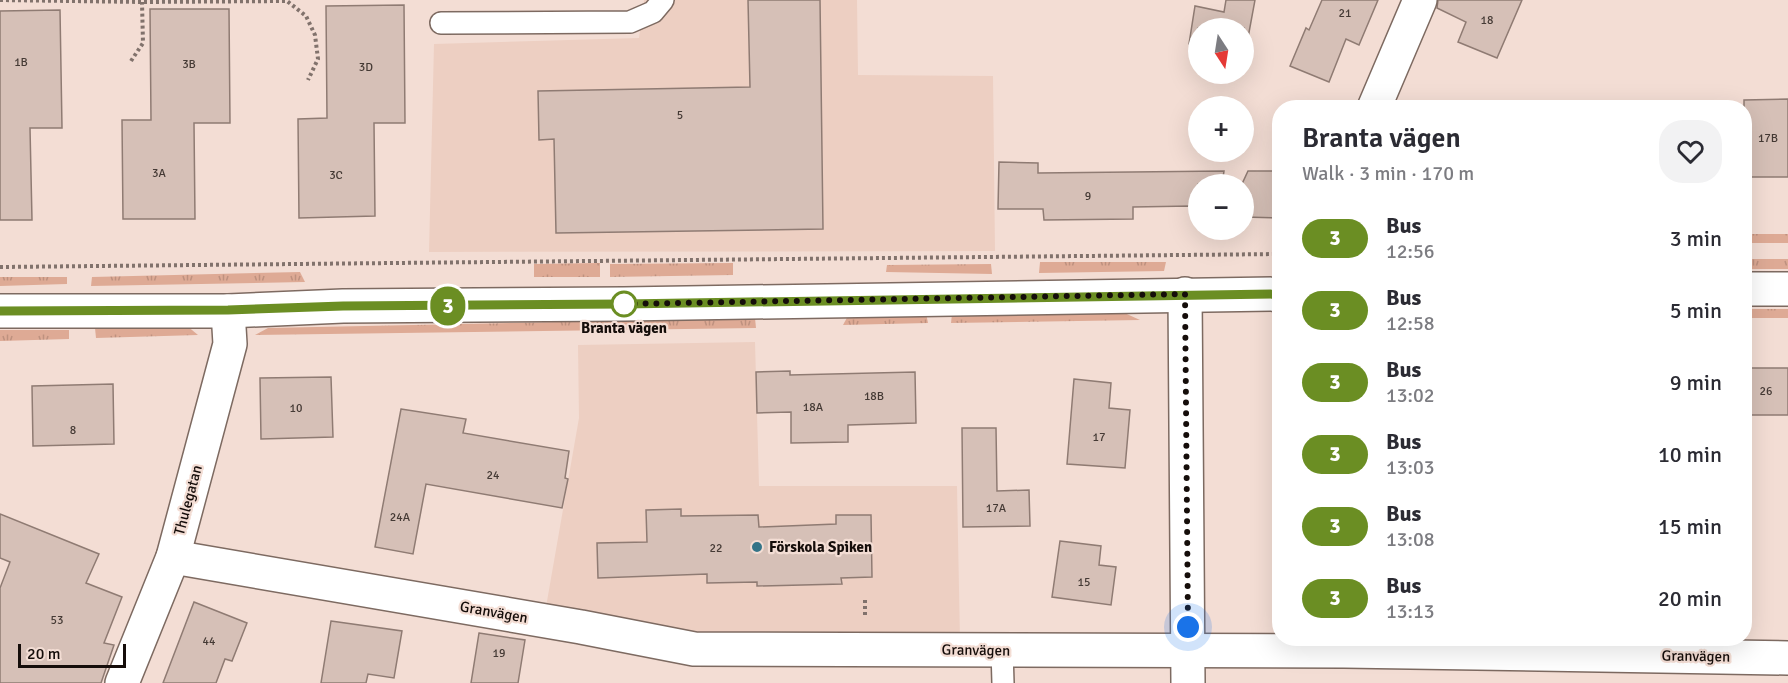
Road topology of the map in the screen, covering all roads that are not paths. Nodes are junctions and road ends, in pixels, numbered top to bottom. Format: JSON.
{"nodes":[{"id":1,"x":663,"y":0,"type":"edge"},
{"id":2,"x":1420,"y":0,"type":"edge"},
{"id":3,"x":441,"y":23,"type":"dead end"},
{"id":4,"x":1377,"y":100,"type":"edge"},
{"id":5,"x":1752,"y":289,"type":"edge"},
{"id":6,"x":1788,"y":289,"type":"edge"},
{"id":7,"x":1185,"y":294,"type":"junction"},
{"id":8,"x":1272,"y":294,"type":"edge"},
{"id":9,"x":228,"y":310,"type":"junction"},
{"id":10,"x":0,"y":311,"type":"edge"},
{"id":11,"x":173,"y":557,"type":"junction"},
{"id":12,"x":1002,"y":650,"type":"junction"},
{"id":13,"x":1188,"y":650,"type":"junction"},
{"id":14,"x":1788,"y":658,"type":"edge"},
{"id":15,"x":122,"y":683,"type":"edge"},
{"id":16,"x":1003,"y":683,"type":"edge"},
{"id":17,"x":1188,"y":683,"type":"edge"}],
"edges":[{"from":1,"to":3,"type":"lane"},
{"from":2,"to":4,"type":"street"},
{"from":5,"to":6,"type":"street"},
{"from":7,"to":8,"type":"street"},
{"from":7,"to":9,"type":"street"},
{"from":7,"to":13,"type":"street"},
{"from":9,"to":10,"type":"street"},
{"from":9,"to":11,"type":"street","name":"Thulegatan"},
{"from":11,"to":12,"type":"street","name":"Granvägen"},
{"from":11,"to":15,"type":"street","name":"Thulegatan"},
{"from":12,"to":13,"type":"street","name":"Granvägen"},
{"from":12,"to":16,"type":"lane"},
{"from":13,"to":14,"type":"street","name":"Granvägen"},
{"from":13,"to":17,"type":"street"}]}
